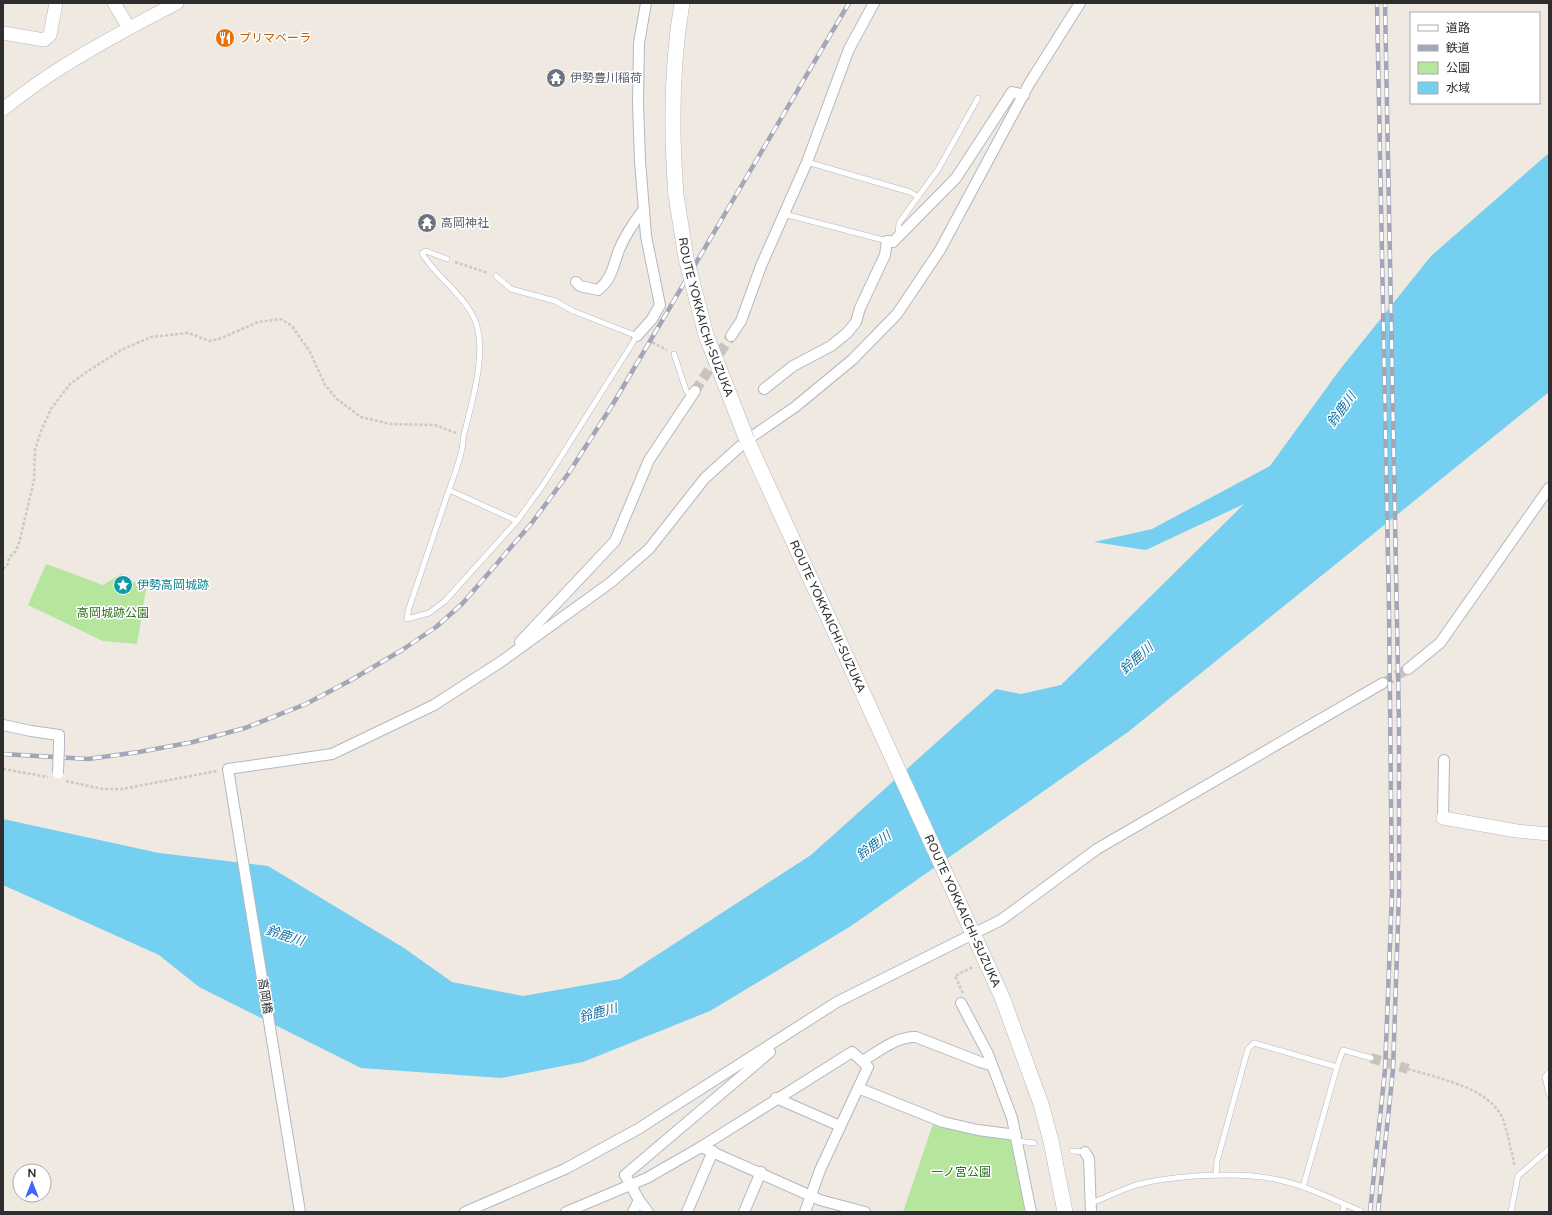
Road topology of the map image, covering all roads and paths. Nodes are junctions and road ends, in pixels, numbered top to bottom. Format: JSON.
{"nodes":[{"id":1,"x":56,"y":3,"type":"edge"},
{"id":2,"x":114,"y":3,"type":"edge"},
{"id":3,"x":177,"y":3,"type":"edge"},
{"id":4,"x":646,"y":3,"type":"edge"},
{"id":5,"x":682,"y":3,"type":"edge"},
{"id":6,"x":874,"y":3,"type":"edge"},
{"id":7,"x":1080,"y":3,"type":"edge"},
{"id":8,"x":129,"y":28,"type":"junction"},
{"id":9,"x":3,"y":33,"type":"edge"},
{"id":10,"x":1024,"y":95,"type":"junction"},
{"id":11,"x":978,"y":98,"type":"dead end"},
{"id":12,"x":3,"y":109,"type":"edge"},
{"id":13,"x":807,"y":162,"type":"junction"},
{"id":14,"x":918,"y":197,"type":"junction"},
{"id":15,"x":644,"y":209,"type":"junction"},
{"id":16,"x":784,"y":214,"type":"junction"},
{"id":17,"x":898,"y":238,"type":"junction"},
{"id":18,"x":887,"y":241,"type":"junction"},
{"id":19,"x":446,"y":259,"type":"joint"},
{"id":20,"x":496,"y":276,"type":"joint"},
{"id":21,"x":576,"y":282,"type":"dead end"},
{"id":22,"x":637,"y":336,"type":"junction"},
{"id":23,"x":731,"y":336,"type":"tunnel mouth"},
{"id":24,"x":674,"y":354,"type":"joint"},
{"id":25,"x":764,"y":389,"type":"dead end"},
{"id":26,"x":693,"y":394,"type":"joint"},
{"id":27,"x":464,"y":435,"type":"junction"},
{"id":28,"x":747,"y":440,"type":"junction"},
{"id":29,"x":1549,"y":488,"type":"edge"},
{"id":30,"x":450,"y":490,"type":"junction"},
{"id":31,"x":517,"y":521,"type":"junction"},
{"id":32,"x":3,"y":569,"type":"edge"},
{"id":33,"x":502,"y":661,"type":"junction"},
{"id":34,"x":1408,"y":669,"type":"tunnel mouth"},
{"id":35,"x":1383,"y":683,"type":"tunnel mouth"},
{"id":36,"x":3,"y":725,"type":"edge"},
{"id":37,"x":1444,"y":760,"type":"dead end"},
{"id":38,"x":3,"y":769,"type":"edge"},
{"id":39,"x":228,"y":770,"type":"junction"},
{"id":40,"x":59,"y":776,"type":"junction"},
{"id":41,"x":1443,"y":818,"type":"joint"},
{"id":42,"x":1549,"y":834,"type":"edge"},
{"id":43,"x":972,"y":930,"type":"junction"},
{"id":44,"x":986,"y":960,"type":"junction"},
{"id":45,"x":961,"y":1003,"type":"joint"},
{"id":46,"x":796,"y":1030,"type":"junction"},
{"id":47,"x":1371,"y":1058,"type":"tunnel mouth"},
{"id":48,"x":862,"y":1061,"type":"junction"},
{"id":49,"x":991,"y":1064,"type":"junction"},
{"id":50,"x":1337,"y":1067,"type":"junction"},
{"id":51,"x":1408,"y":1069,"type":"tunnel mouth"},
{"id":52,"x":1549,"y":1072,"type":"edge"},
{"id":53,"x":858,"y":1088,"type":"junction"},
{"id":54,"x":1549,"y":1094,"type":"edge"},
{"id":55,"x":776,"y":1098,"type":"junction"},
{"id":56,"x":840,"y":1126,"type":"junction"},
{"id":57,"x":1017,"y":1138,"type":"junction"},
{"id":58,"x":1034,"y":1143,"type":"dead end"},
{"id":59,"x":701,"y":1147,"type":"junction"},
{"id":60,"x":1549,"y":1149,"type":"edge"},
{"id":61,"x":713,"y":1151,"type":"junction"},
{"id":62,"x":1072,"y":1151,"type":"dead end"},
{"id":63,"x":1085,"y":1152,"type":"joint"},
{"id":64,"x":761,"y":1172,"type":"junction"},
{"id":65,"x":1216,"y":1175,"type":"junction"},
{"id":66,"x":1518,"y":1176,"type":"junction"},
{"id":67,"x":630,"y":1185,"type":"junction"},
{"id":68,"x":1303,"y":1187,"type":"junction"},
{"id":69,"x":811,"y":1195,"type":"junction"},
{"id":70,"x":639,"y":1200,"type":"junction"},
{"id":71,"x":1344,"y":1204,"type":"junction"},
{"id":72,"x":1091,"y":1208,"type":"edge"},
{"id":73,"x":1361,"y":1211,"type":"dead end"},
{"id":74,"x":300,"y":1212,"type":"edge"},
{"id":75,"x":465,"y":1212,"type":"edge"},
{"id":76,"x":566,"y":1212,"type":"edge"},
{"id":77,"x":633,"y":1212,"type":"edge"},
{"id":78,"x":648,"y":1212,"type":"edge"},
{"id":79,"x":687,"y":1212,"type":"edge"},
{"id":80,"x":744,"y":1212,"type":"edge"},
{"id":81,"x":805,"y":1212,"type":"edge"},
{"id":82,"x":865,"y":1212,"type":"edge"},
{"id":83,"x":1031,"y":1212,"type":"edge"},
{"id":84,"x":1065,"y":1212,"type":"edge"},
{"id":85,"x":1343,"y":1212,"type":"edge"},
{"id":86,"x":1511,"y":1212,"type":"edge"}],
"edges":[{"from":1,"to":9,"type":"street"},
{"from":2,"to":8,"type":"street"},
{"from":3,"to":8,"type":"street"},
{"from":4,"to":15,"type":"street"},
{"from":5,"to":28,"type":"main road","name":"ROUTE YOKKAICHI-SUZUKA","bridge":true},
{"from":6,"to":13,"type":"street"},
{"from":7,"to":10,"type":"street"},
{"from":8,"to":12,"type":"street"},
{"from":10,"to":17,"type":"street"},
{"from":10,"to":28,"type":"street"},
{"from":11,"to":14,"type":"lane"},
{"from":13,"to":14,"type":"lane"},
{"from":13,"to":16,"type":"street"},
{"from":14,"to":17,"type":"lane"},
{"from":15,"to":21,"type":"street"},
{"from":15,"to":22,"type":"street"},
{"from":16,"to":18,"type":"lane"},
{"from":16,"to":23,"type":"street"},
{"from":17,"to":18,"type":"street"},
{"from":18,"to":25,"type":"street"},
{"from":19,"to":20,"type":"path"},
{"from":19,"to":27,"type":"lane"},
{"from":20,"to":22,"type":"lane"},
{"from":22,"to":24,"type":"path"},
{"from":22,"to":31,"type":"lane"},
{"from":24,"to":26,"type":"lane"},
{"from":26,"to":33,"type":"street"},
{"from":27,"to":30,"type":"lane"},
{"from":27,"to":32,"type":"path"},
{"from":28,"to":33,"type":"street"},
{"from":28,"to":43,"type":"main road","name":"ROUTE YOKKAICHI-SUZUKA"},
{"from":29,"to":34,"type":"street"},
{"from":30,"to":31,"type":"lane"},
{"from":30,"to":31,"type":"lane"},
{"from":33,"to":39,"type":"street"},
{"from":35,"to":43,"type":"street"},
{"from":36,"to":40,"type":"street","bridge":true},
{"from":37,"to":41,"type":"street"},
{"from":38,"to":40,"type":"path"},
{"from":39,"to":40,"type":"path"},
{"from":39,"to":74,"type":"street","name":"高岡橋"},
{"from":41,"to":42,"type":"street"},
{"from":43,"to":44,"type":"main road","name":"ROUTE YOKKAICHI-SUZUKA"},
{"from":43,"to":46,"type":"street"},
{"from":44,"to":45,"type":"path"},
{"from":44,"to":84,"type":"main road","name":"ROUTE YOKKAICHI-SUZUKA"},
{"from":45,"to":49,"type":"street"},
{"from":46,"to":67,"type":"street"},
{"from":46,"to":75,"type":"street"},
{"from":47,"to":50,"type":"lane"},
{"from":48,"to":49,"type":"street"},
{"from":48,"to":53,"type":"street"},
{"from":48,"to":55,"type":"street"},
{"from":49,"to":57,"type":"street"},
{"from":50,"to":65,"type":"lane"},
{"from":50,"to":68,"type":"lane"},
{"from":51,"to":66,"type":"path"},
{"from":52,"to":54,"type":"lane"},
{"from":53,"to":56,"type":"street"},
{"from":53,"to":57,"type":"street"},
{"from":55,"to":56,"type":"street"},
{"from":55,"to":59,"type":"street"},
{"from":56,"to":69,"type":"street"},
{"from":57,"to":58,"type":"lane"},
{"from":57,"to":83,"type":"street"},
{"from":59,"to":61,"type":"street"},
{"from":59,"to":67,"type":"street"},
{"from":60,"to":66,"type":"lane"},
{"from":61,"to":64,"type":"street"},
{"from":61,"to":79,"type":"street"},
{"from":62,"to":63,"type":"lane"},
{"from":63,"to":72,"type":"street"},
{"from":64,"to":69,"type":"street"},
{"from":64,"to":80,"type":"street"},
{"from":65,"to":68,"type":"lane"},
{"from":65,"to":72,"type":"lane"},
{"from":66,"to":86,"type":"lane"},
{"from":67,"to":70,"type":"street"},
{"from":67,"to":76,"type":"street"},
{"from":68,"to":71,"type":"lane"},
{"from":69,"to":81,"type":"street"},
{"from":69,"to":82,"type":"street"},
{"from":70,"to":77,"type":"street"},
{"from":70,"to":78,"type":"street"},
{"from":71,"to":73,"type":"lane"},
{"from":71,"to":85,"type":"lane"}]}
